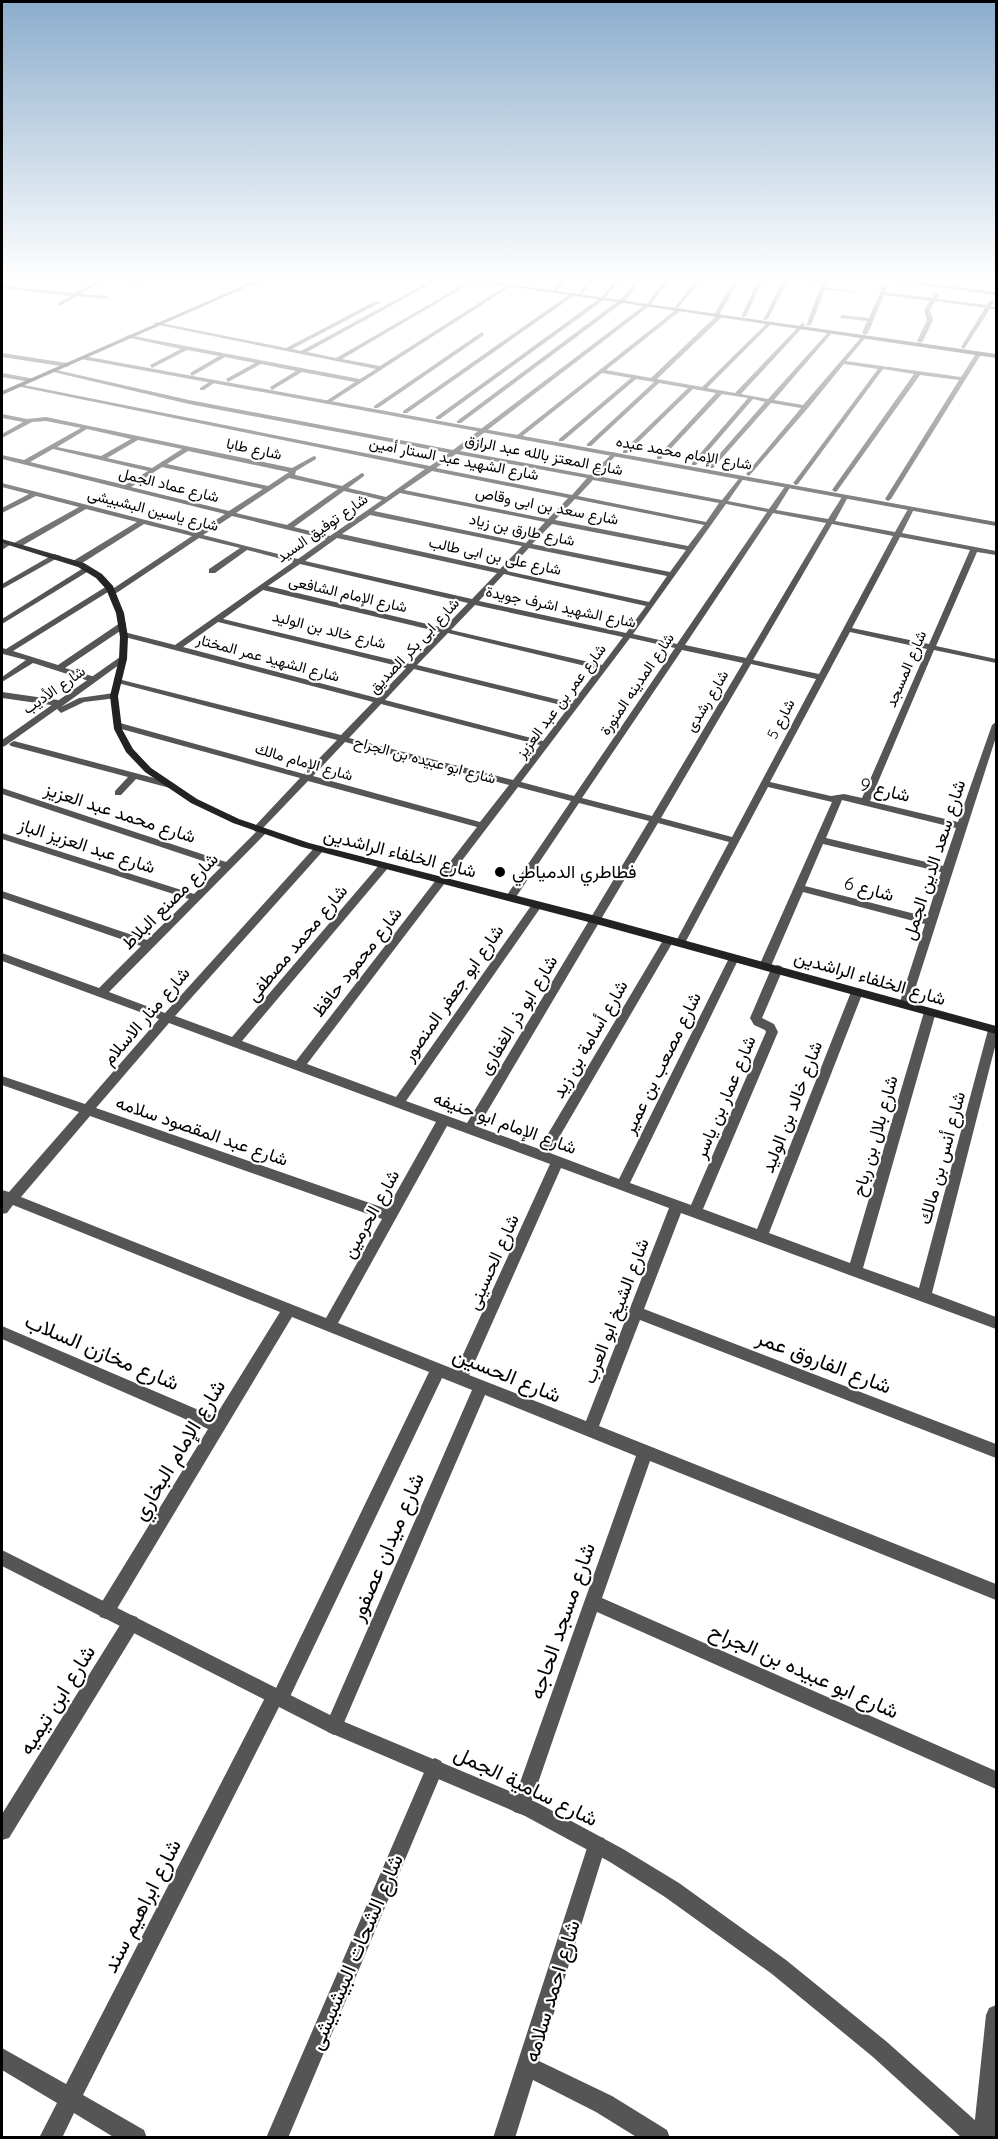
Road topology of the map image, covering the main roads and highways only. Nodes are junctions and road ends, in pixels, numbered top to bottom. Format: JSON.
{"nodes":[{"id":1,"x":31,"y":380,"type":"edge"},
{"id":2,"x":2,"y":393,"type":"edge"},
{"id":3,"x":7,"y":544,"type":"edge"},
{"id":4,"x":995,"y":1030,"type":"edge"}],
"edges":[{"from":1,"to":2,"type":"main road"},
{"from":3,"to":4,"type":"main road","name":"شارع الخلفاء الراشدين"}]}
